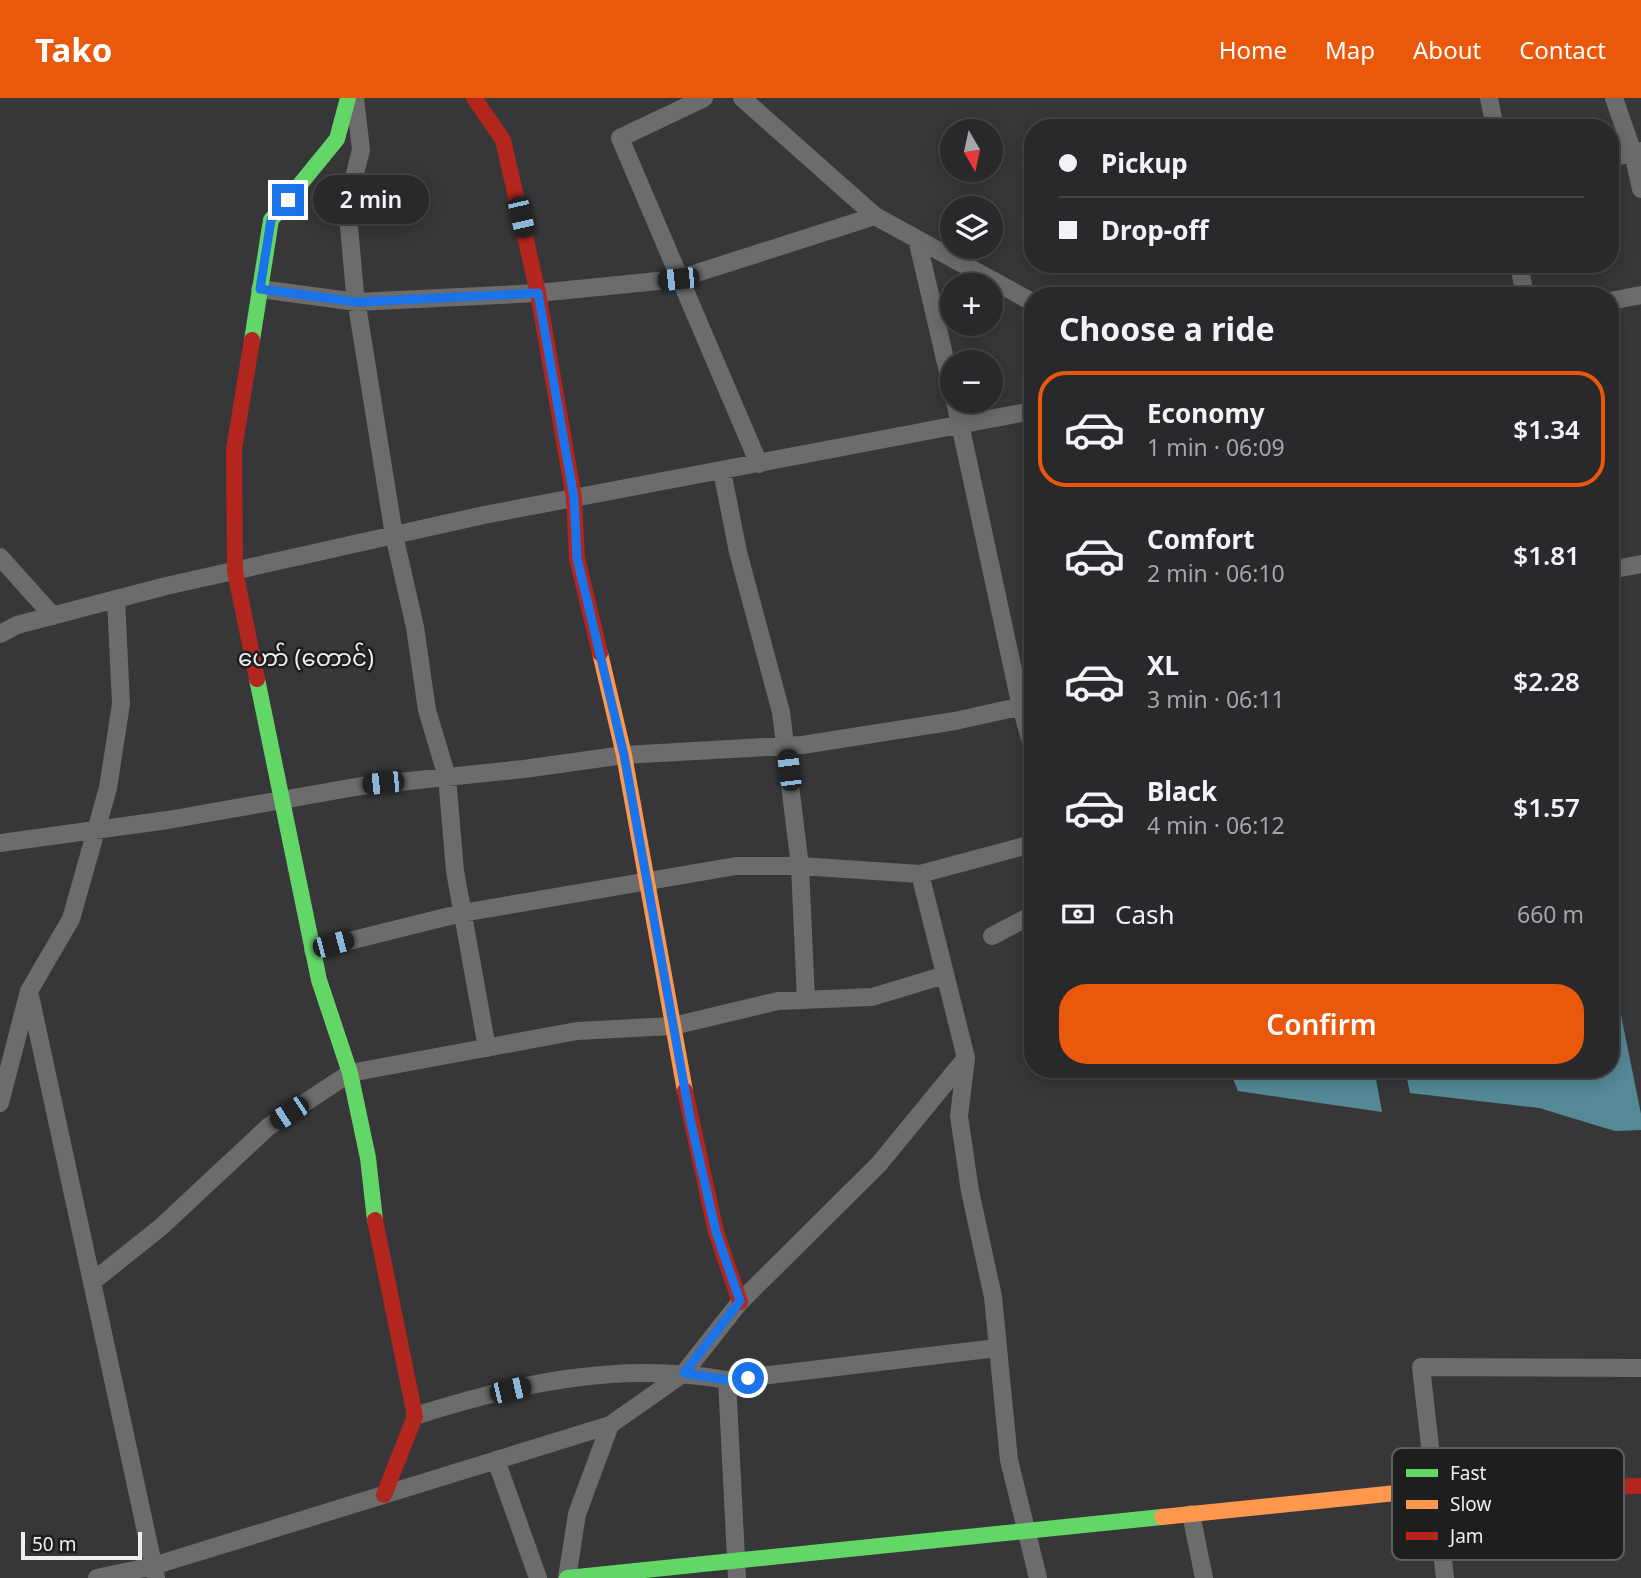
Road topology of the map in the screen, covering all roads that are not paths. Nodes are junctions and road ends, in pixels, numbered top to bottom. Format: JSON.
{"nodes":[{"id":1,"x":348,"y":98,"type":"edge"},
{"id":2,"x":355,"y":98,"type":"edge"},
{"id":3,"x":474,"y":98,"type":"edge"},
{"id":4,"x":704,"y":98,"type":"edge"},
{"id":5,"x":742,"y":98,"type":"edge"},
{"id":6,"x":1489,"y":98,"type":"edge"},
{"id":7,"x":1614,"y":98,"type":"edge"},
{"id":8,"x":1493,"y":119,"type":"edge"},
{"id":9,"x":1637,"y":152,"type":"edge"},
{"id":10,"x":1619,"y":156,"type":"edge"},
{"id":11,"x":1641,"y":189,"type":"edge"},
{"id":12,"x":875,"y":216,"type":"junction"},
{"id":13,"x":917,"y":239,"type":"junction"},
{"id":14,"x":678,"y":279,"type":"junction"},
{"id":15,"x":260,"y":289,"type":"junction"},
{"id":16,"x":538,"y":293,"type":"junction"},
{"id":17,"x":1641,"y":295,"type":"edge"},
{"id":18,"x":1024,"y":298,"type":"edge"},
{"id":19,"x":1619,"y":299,"type":"edge"},
{"id":20,"x":357,"y":302,"type":"junction"},
{"id":21,"x":943,"y":350,"type":"edge"},
{"id":22,"x":958,"y":413,"type":"edge"},
{"id":23,"x":1024,"y":413,"type":"edge"},
{"id":24,"x":962,"y":425,"type":"junction"},
{"id":25,"x":759,"y":464,"type":"junction"},
{"id":26,"x":722,"y":471,"type":"junction"},
{"id":27,"x":574,"y":498,"type":"junction"},
{"id":28,"x":394,"y":535,"type":"junction"},
{"id":29,"x":0,"y":557,"type":"edge"},
{"id":30,"x":1641,"y":564,"type":"edge"},
{"id":31,"x":1619,"y":568,"type":"edge"},
{"id":32,"x":235,"y":571,"type":"junction"},
{"id":33,"x":116,"y":599,"type":"junction"},
{"id":34,"x":53,"y":616,"type":"junction"},
{"id":35,"x":0,"y":634,"type":"edge"},
{"id":36,"x":1024,"y":692,"type":"edge"},
{"id":37,"x":1024,"y":706,"type":"edge"},
{"id":38,"x":786,"y":746,"type":"junction"},
{"id":39,"x":624,"y":755,"type":"junction"},
{"id":40,"x":447,"y":777,"type":"junction"},
{"id":41,"x":280,"y":800,"type":"junction"},
{"id":42,"x":98,"y":830,"type":"junction"},
{"id":43,"x":0,"y":843,"type":"edge"},
{"id":44,"x":1024,"y":846,"type":"edge"},
{"id":45,"x":800,"y":866,"type":"junction"},
{"id":46,"x":920,"y":874,"type":"junction"},
{"id":47,"x":649,"y":882,"type":"junction"},
{"id":48,"x":462,"y":913,"type":"junction"},
{"id":49,"x":1024,"y":919,"type":"edge"},
{"id":50,"x":992,"y":936,"type":"dead end"},
{"id":51,"x":313,"y":950,"type":"junction"},
{"id":52,"x":945,"y":975,"type":"junction"},
{"id":53,"x":29,"y":991,"type":"junction"},
{"id":54,"x":806,"y":1000,"type":"junction"},
{"id":55,"x":673,"y":1026,"type":"junction"},
{"id":56,"x":487,"y":1048,"type":"junction"},
{"id":57,"x":966,"y":1058,"type":"junction"},
{"id":58,"x":350,"y":1073,"type":"junction"},
{"id":59,"x":0,"y":1103,"type":"edge"},
{"id":60,"x":92,"y":1282,"type":"junction"},
{"id":61,"x":740,"y":1301,"type":"junction"},
{"id":62,"x":997,"y":1348,"type":"junction"},
{"id":63,"x":1641,"y":1368,"type":"edge"},
{"id":64,"x":684,"y":1373,"type":"junction"},
{"id":65,"x":727,"y":1380,"type":"junction"},
{"id":66,"x":415,"y":1416,"type":"junction"},
{"id":67,"x":610,"y":1425,"type":"junction"},
{"id":68,"x":1430,"y":1448,"type":"edge"},
{"id":69,"x":496,"y":1460,"type":"junction"},
{"id":70,"x":1392,"y":1493,"type":"edge"},
{"id":71,"x":384,"y":1495,"type":"junction"},
{"id":72,"x":1191,"y":1514,"type":"junction"},
{"id":73,"x":1029,"y":1531,"type":"junction"},
{"id":74,"x":1443,"y":1560,"type":"edge"},
{"id":75,"x":737,"y":1569,"type":"edge"},
{"id":76,"x":154,"y":1572,"type":"edge"},
{"id":77,"x":97,"y":1578,"type":"edge"},
{"id":78,"x":538,"y":1578,"type":"edge"},
{"id":79,"x":567,"y":1578,"type":"edge"},
{"id":80,"x":1038,"y":1578,"type":"edge"},
{"id":81,"x":1204,"y":1578,"type":"edge"},
{"id":82,"x":1445,"y":1578,"type":"edge"}],
"edges":[{"from":1,"to":15,"type":"street"},
{"from":2,"to":20,"type":"street"},
{"from":3,"to":16,"type":"street"},
{"from":4,"to":14,"type":"street"},
{"from":5,"to":12,"type":"street"},
{"from":6,"to":8,"type":"street"},
{"from":7,"to":9,"type":"street"},
{"from":9,"to":10,"type":"street"},
{"from":9,"to":11,"type":"street"},
{"from":12,"to":13,"type":"street"},
{"from":12,"to":14,"type":"street"},
{"from":13,"to":18,"type":"street"},
{"from":13,"to":21,"type":"street"},
{"from":14,"to":16,"type":"street"},
{"from":14,"to":25,"type":"street"},
{"from":15,"to":20,"type":"street"},
{"from":15,"to":32,"type":"street"},
{"from":16,"to":20,"type":"street"},
{"from":16,"to":27,"type":"street"},
{"from":17,"to":19,"type":"street"},
{"from":20,"to":28,"type":"street"},
{"from":22,"to":24,"type":"street"},
{"from":23,"to":24,"type":"street"},
{"from":24,"to":25,"type":"street"},
{"from":24,"to":36,"type":"street"},
{"from":25,"to":26,"type":"street"},
{"from":26,"to":27,"type":"street"},
{"from":26,"to":38,"type":"street"},
{"from":27,"to":28,"type":"street"},
{"from":27,"to":39,"type":"street"},
{"from":28,"to":32,"type":"street"},
{"from":28,"to":40,"type":"street"},
{"from":29,"to":34,"type":"street"},
{"from":30,"to":31,"type":"street"},
{"from":32,"to":33,"type":"street"},
{"from":32,"to":41,"type":"street"},
{"from":33,"to":34,"type":"street"},
{"from":33,"to":42,"type":"street"},
{"from":34,"to":35,"type":"street"},
{"from":37,"to":38,"type":"street"},
{"from":38,"to":39,"type":"street"},
{"from":38,"to":45,"type":"street"},
{"from":39,"to":40,"type":"street"},
{"from":39,"to":47,"type":"street"},
{"from":40,"to":41,"type":"street"},
{"from":40,"to":48,"type":"street"},
{"from":41,"to":42,"type":"street"},
{"from":41,"to":51,"type":"street"},
{"from":42,"to":43,"type":"street"},
{"from":42,"to":53,"type":"street"},
{"from":44,"to":46,"type":"street"},
{"from":45,"to":46,"type":"street"},
{"from":45,"to":47,"type":"street"},
{"from":45,"to":54,"type":"street"},
{"from":46,"to":52,"type":"street"},
{"from":47,"to":48,"type":"street"},
{"from":47,"to":55,"type":"street"},
{"from":48,"to":51,"type":"street"},
{"from":48,"to":56,"type":"street"},
{"from":49,"to":50,"type":"street"},
{"from":51,"to":58,"type":"street"},
{"from":52,"to":54,"type":"street"},
{"from":52,"to":57,"type":"street"},
{"from":53,"to":59,"type":"street"},
{"from":53,"to":60,"type":"street"},
{"from":54,"to":55,"type":"street"},
{"from":55,"to":56,"type":"street"},
{"from":55,"to":61,"type":"street"},
{"from":56,"to":58,"type":"street"},
{"from":57,"to":61,"type":"street"},
{"from":57,"to":62,"type":"street"},
{"from":58,"to":60,"type":"street"},
{"from":58,"to":66,"type":"street"},
{"from":60,"to":76,"type":"street"},
{"from":61,"to":64,"type":"street"},
{"from":62,"to":65,"type":"street"},
{"from":62,"to":73,"type":"street"},
{"from":63,"to":68,"type":"street"},
{"from":64,"to":65,"type":"street"},
{"from":64,"to":66,"type":"street"},
{"from":64,"to":67,"type":"street"},
{"from":65,"to":75,"type":"street"},
{"from":66,"to":71,"type":"street"},
{"from":67,"to":69,"type":"street"},
{"from":67,"to":79,"type":"street"},
{"from":69,"to":71,"type":"street"},
{"from":69,"to":78,"type":"street"},
{"from":70,"to":72,"type":"street"},
{"from":71,"to":76,"type":"street"},
{"from":72,"to":73,"type":"street"},
{"from":72,"to":81,"type":"street"},
{"from":73,"to":75,"type":"street"},
{"from":73,"to":80,"type":"street"},
{"from":74,"to":82,"type":"street"},
{"from":75,"to":79,"type":"street"},
{"from":76,"to":77,"type":"street"}]}
